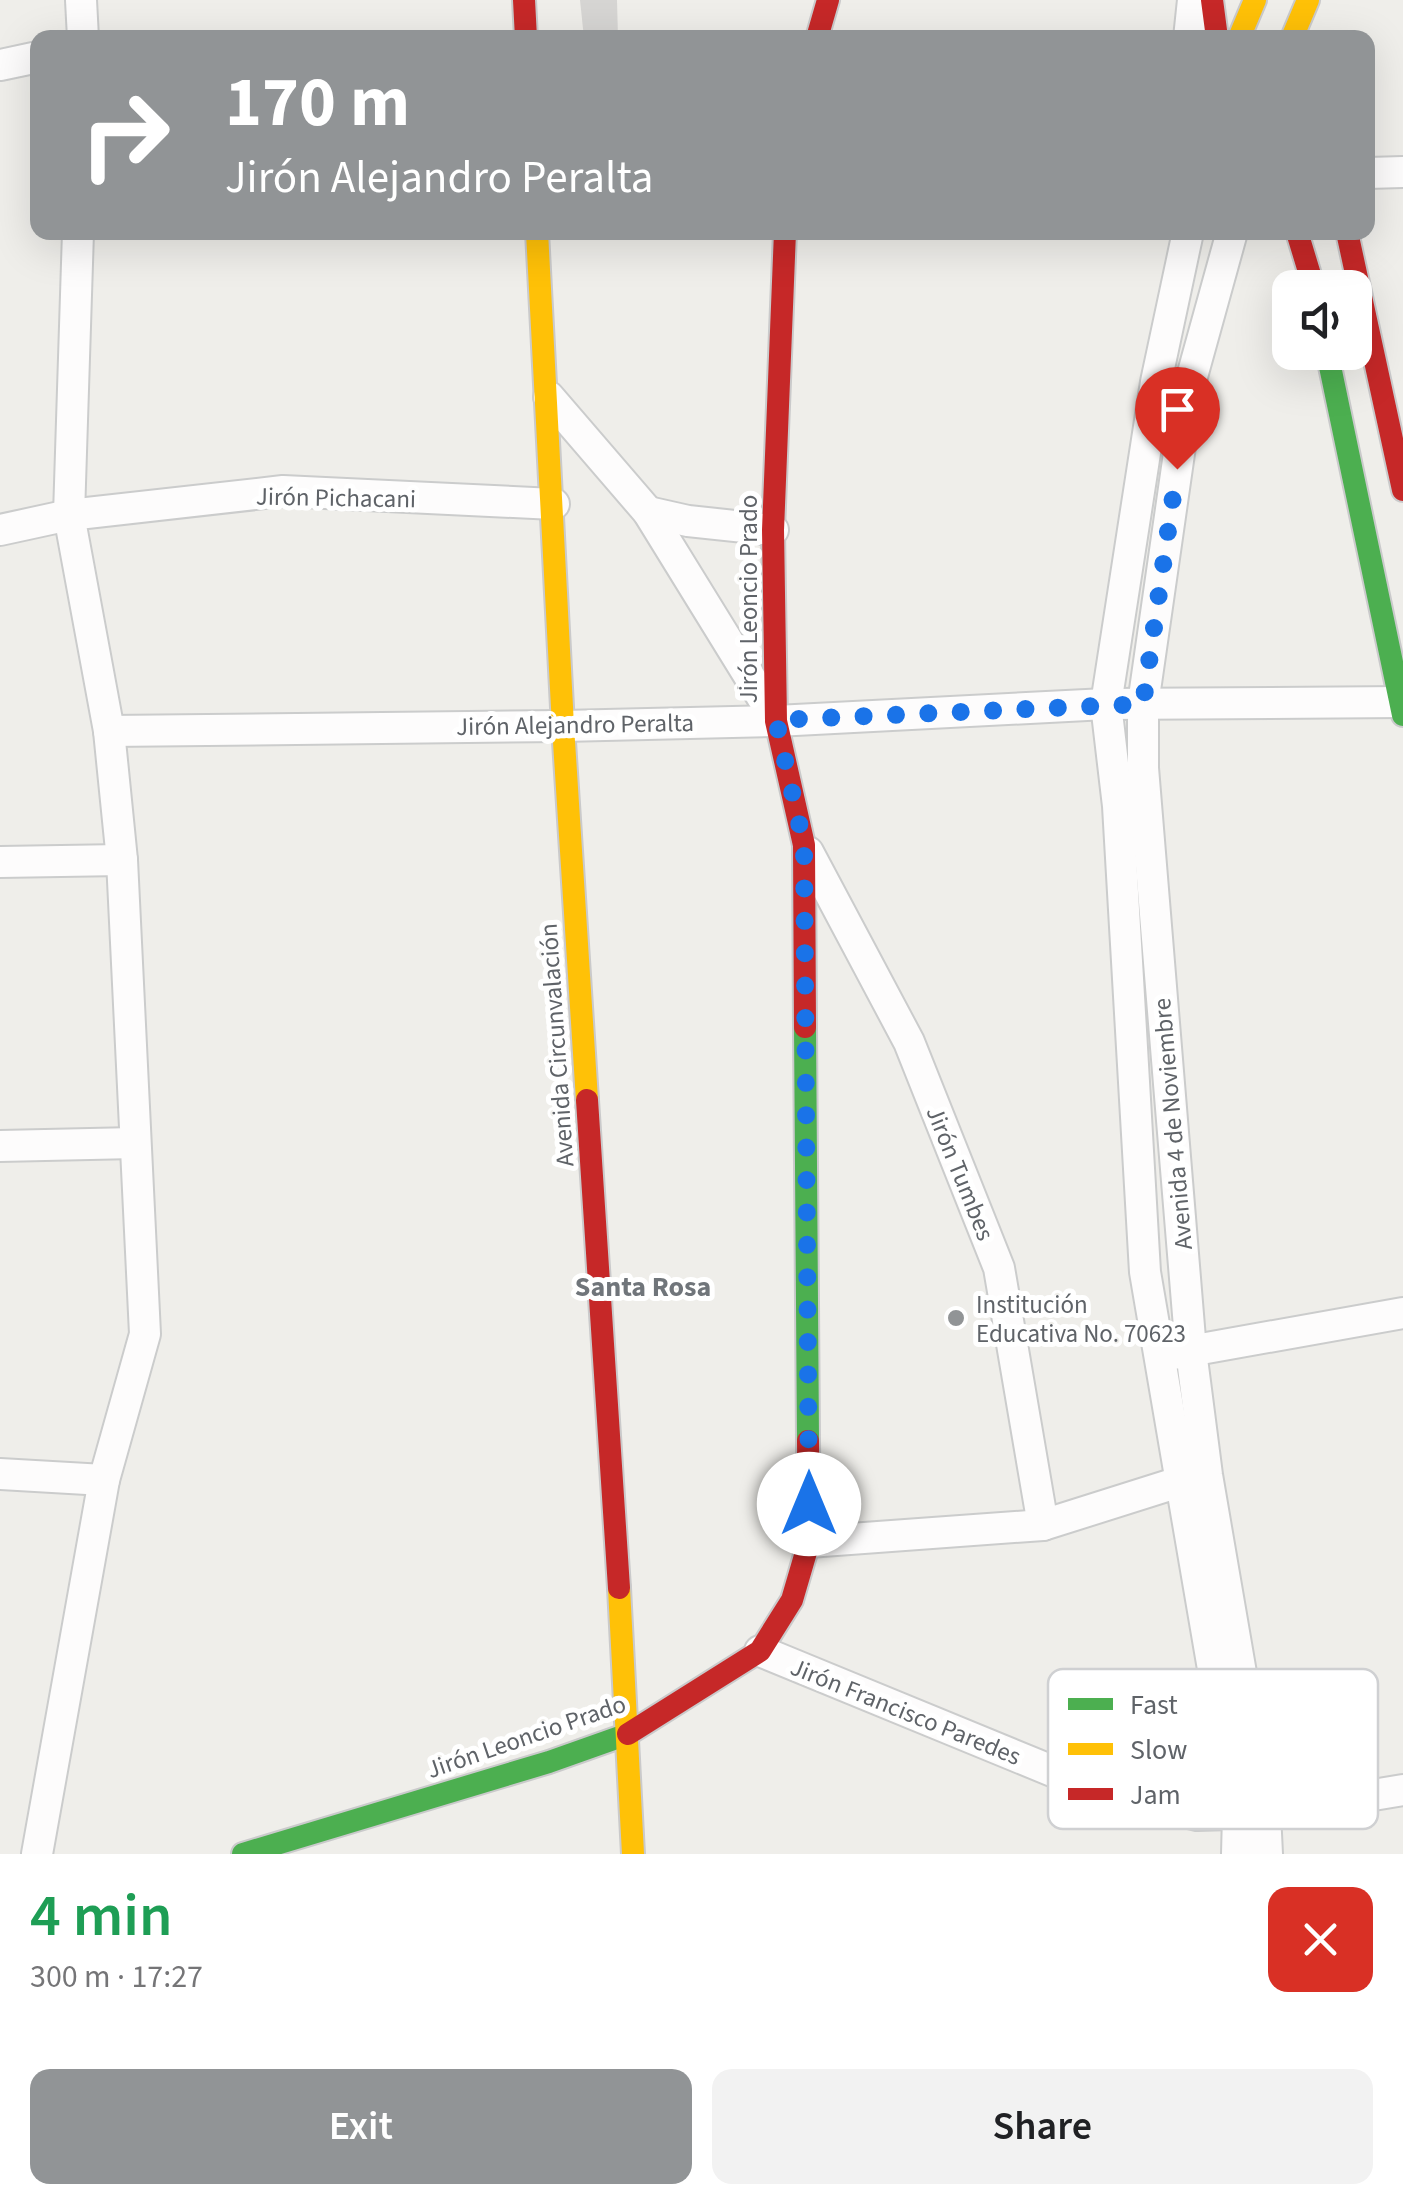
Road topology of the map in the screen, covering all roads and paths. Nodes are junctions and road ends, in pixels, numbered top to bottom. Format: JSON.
{"nodes":[{"id":1,"x":81,"y":0,"type":"edge"},
{"id":2,"x":524,"y":0,"type":"edge"},
{"id":3,"x":828,"y":0,"type":"edge"},
{"id":4,"x":1193,"y":0,"type":"edge"},
{"id":5,"x":1212,"y":0,"type":"edge"},
{"id":6,"x":1308,"y":0,"type":"edge"},
{"id":7,"x":1263,"y":6,"type":"edge"},
{"id":8,"x":83,"y":30,"type":"edge"},
{"id":9,"x":526,"y":30,"type":"edge"},
{"id":10,"x":819,"y":30,"type":"edge"},
{"id":11,"x":1190,"y":30,"type":"edge"},
{"id":12,"x":1216,"y":30,"type":"edge"},
{"id":13,"x":1245,"y":30,"type":"edge"},
{"id":14,"x":1295,"y":30,"type":"edge"},
{"id":15,"x":30,"y":60,"type":"edge"},
{"id":16,"x":0,"y":66,"type":"edge"},
{"id":17,"x":1403,"y":172,"type":"edge"},
{"id":18,"x":1375,"y":173,"type":"edge"},
{"id":19,"x":78,"y":240,"type":"edge"},
{"id":20,"x":537,"y":240,"type":"edge"},
{"id":21,"x":785,"y":240,"type":"edge"},
{"id":22,"x":1186,"y":240,"type":"edge"},
{"id":23,"x":1230,"y":240,"type":"edge"},
{"id":24,"x":1299,"y":240,"type":"edge"},
{"id":25,"x":1349,"y":240,"type":"edge"},
{"id":26,"x":1309,"y":270,"type":"edge"},
{"id":27,"x":1332,"y":370,"type":"edge"},
{"id":28,"x":1156,"y":382,"type":"junction"},
{"id":29,"x":1188,"y":391,"type":"junction"},
{"id":30,"x":547,"y":394,"type":"junction"},
{"id":31,"x":1403,"y":490,"type":"edge"},
{"id":32,"x":554,"y":504,"type":"junction"},
{"id":33,"x":648,"y":512,"type":"junction"},
{"id":34,"x":68,"y":515,"type":"junction"},
{"id":35,"x":0,"y":530,"type":"edge"},
{"id":36,"x":772,"y":530,"type":"junction"},
{"id":37,"x":1106,"y":704,"type":"junction"},
{"id":38,"x":1143,"y":704,"type":"junction"},
{"id":39,"x":1402,"y":706,"type":"edge"},
{"id":40,"x":776,"y":720,"type":"junction"},
{"id":41,"x":563,"y":726,"type":"junction"},
{"id":42,"x":109,"y":730,"type":"junction"},
{"id":43,"x":804,"y":845,"type":"junction"},
{"id":44,"x":122,"y":860,"type":"junction"},
{"id":45,"x":0,"y":862,"type":"edge"},
{"id":46,"x":136,"y":1143,"type":"junction"},
{"id":47,"x":0,"y":1146,"type":"edge"},
{"id":48,"x":1403,"y":1313,"type":"edge"},
{"id":49,"x":1191,"y":1351,"type":"junction"},
{"id":50,"x":1160,"y":1356,"type":"junction"},
{"id":51,"x":0,"y":1474,"type":"edge"},
{"id":52,"x":1193,"y":1477,"type":"junction"},
{"id":53,"x":104,"y":1480,"type":"junction"},
{"id":54,"x":1043,"y":1526,"type":"junction"},
{"id":55,"x":809,"y":1542,"type":"junction"},
{"id":56,"x":760,"y":1651,"type":"junction"},
{"id":57,"x":1227,"y":1669,"type":"edge"},
{"id":58,"x":628,"y":1734,"type":"junction"},
{"id":59,"x":1048,"y":1769,"type":"edge"},
{"id":60,"x":1403,"y":1790,"type":"edge"},
{"id":61,"x":1378,"y":1794,"type":"edge"},
{"id":62,"x":1246,"y":1829,"type":"edge"},
{"id":63,"x":1258,"y":1829,"type":"edge"},
{"id":64,"x":37,"y":1854,"type":"edge"},
{"id":65,"x":242,"y":1854,"type":"edge"},
{"id":66,"x":633,"y":1854,"type":"edge"},
{"id":67,"x":1237,"y":1854,"type":"edge"},
{"id":68,"x":1267,"y":1854,"type":"edge"}],
"edges":[{"from":1,"to":8,"type":"street"},
{"from":2,"to":9,"type":"main road"},
{"from":3,"to":10,"type":"main road"},
{"from":4,"to":11,"type":"street"},
{"from":5,"to":12,"type":"main road"},
{"from":6,"to":14,"type":"main road"},
{"from":7,"to":13,"type":"main road"},
{"from":15,"to":16,"type":"street"},
{"from":17,"to":18,"type":"street"},
{"from":19,"to":34,"type":"street"},
{"from":20,"to":30,"type":"main road","name":"Avenida Circunvalación"},
{"from":21,"to":36,"type":"main road","name":"Jirón Leoncio Prado"},
{"from":22,"to":28,"type":"street"},
{"from":23,"to":29,"type":"street","name":"Avenida 4 de Noviembre"},
{"from":24,"to":26,"type":"main road"},
{"from":25,"to":31,"type":"main road"},
{"from":27,"to":39,"type":"main road"},
{"from":28,"to":29,"type":"street"},
{"from":28,"to":37,"type":"street"},
{"from":29,"to":38,"type":"street","name":"Avenida 4 de Noviembre"},
{"from":30,"to":32,"type":"main road","name":"Avenida Circunvalación"},
{"from":30,"to":33,"type":"street"},
{"from":32,"to":34,"type":"street","name":"Jirón Pichacani"},
{"from":32,"to":41,"type":"main road","name":"Avenida Circunvalación"},
{"from":33,"to":36,"type":"street"},
{"from":33,"to":40,"type":"street"},
{"from":34,"to":35,"type":"street","name":"Jirón Pichacani"},
{"from":34,"to":42,"type":"street"},
{"from":36,"to":40,"type":"main road","name":"Jirón Leoncio Prado"},
{"from":37,"to":38,"type":"street","name":"Jirón Alejandro Peralta"},
{"from":37,"to":40,"type":"street","name":"Jirón Alejandro Peralta"},
{"from":37,"to":50,"type":"street"},
{"from":38,"to":39,"type":"street","name":"Jirón Alejandro Peralta"},
{"from":38,"to":49,"type":"street","name":"Avenida 4 de Noviembre"},
{"from":40,"to":41,"type":"street","name":"Jirón Alejandro Peralta"},
{"from":40,"to":43,"type":"main road","name":"Jirón Leoncio Prado"},
{"from":41,"to":42,"type":"street","name":"Jirón Alejandro Peralta"},
{"from":41,"to":58,"type":"main road","name":"Avenida Circunvalación"},
{"from":42,"to":44,"type":"street"},
{"from":43,"to":54,"type":"street","name":"Jirón Tumbes"},
{"from":43,"to":55,"type":"main road","name":"Jirón Leoncio Prado"},
{"from":44,"to":45,"type":"street"},
{"from":44,"to":46,"type":"street"},
{"from":46,"to":47,"type":"street"},
{"from":46,"to":53,"type":"street"},
{"from":48,"to":49,"type":"street"},
{"from":49,"to":50,"type":"street"},
{"from":49,"to":52,"type":"street","name":"Avenida 4 de Noviembre"},
{"from":50,"to":52,"type":"street"},
{"from":51,"to":53,"type":"street"},
{"from":52,"to":54,"type":"street"},
{"from":52,"to":57,"type":"street"},
{"from":53,"to":64,"type":"street"},
{"from":54,"to":55,"type":"street"},
{"from":55,"to":56,"type":"main road","name":"Jirón Leoncio Prado"},
{"from":56,"to":58,"type":"main road","name":"Jirón Leoncio Prado"},
{"from":56,"to":59,"type":"street","name":"Jirón Francisco Paredes"},
{"from":58,"to":65,"type":"main road","name":"Jirón Leoncio Prado"},
{"from":58,"to":66,"type":"main road","name":"Avenida Circunvalación"},
{"from":60,"to":61,"type":"street","name":"Jirón Francisco Paredes"},
{"from":62,"to":67,"type":"street"},
{"from":63,"to":68,"type":"street"}]}
